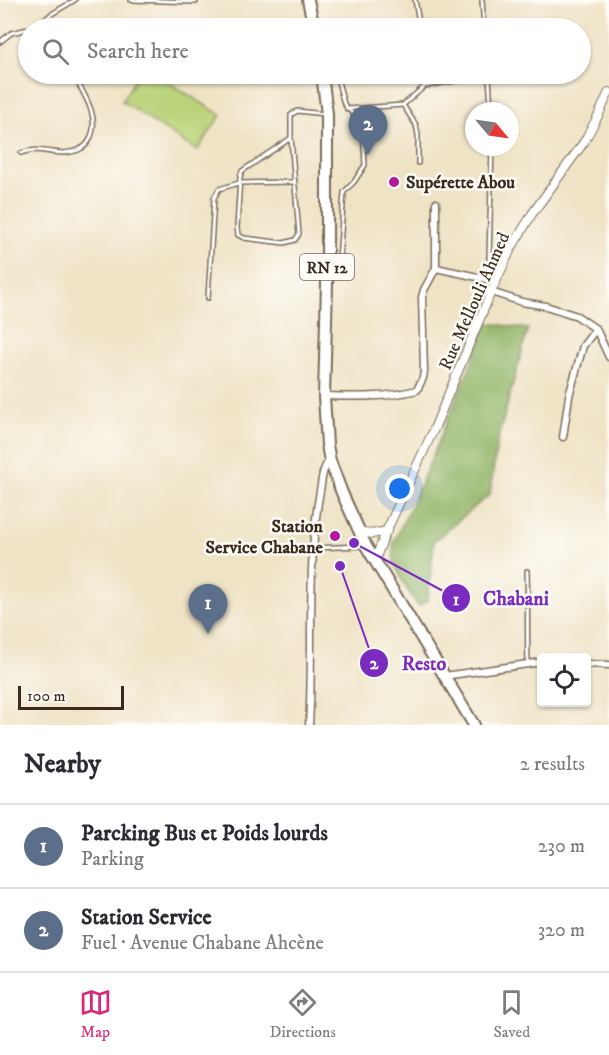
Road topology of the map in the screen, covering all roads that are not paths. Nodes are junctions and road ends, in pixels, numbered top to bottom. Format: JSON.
{"nodes":[{"id":1,"x":75,"y":0,"type":"edge"},
{"id":2,"x":131,"y":0,"type":"edge"},
{"id":3,"x":308,"y":0,"type":"edge"},
{"id":4,"x":415,"y":0,"type":"edge"},
{"id":5,"x":482,"y":0,"type":"edge"},
{"id":6,"x":196,"y":2,"type":"dead end"},
{"id":7,"x":47,"y":18,"type":"edge"},
{"id":8,"x":312,"y":18,"type":"edge"},
{"id":9,"x":418,"y":18,"type":"edge"},
{"id":10,"x":483,"y":18,"type":"edge"},
{"id":11,"x":18,"y":31,"type":"edge"},
{"id":12,"x":0,"y":42,"type":"edge"},
{"id":13,"x":78,"y":84,"type":"edge"},
{"id":14,"x":323,"y":84,"type":"edge"},
{"id":15,"x":338,"y":84,"type":"edge"},
{"id":16,"x":436,"y":84,"type":"edge"},
{"id":17,"x":489,"y":84,"type":"edge"},
{"id":18,"x":425,"y":86,"type":"joint"},
{"id":19,"x":609,"y":92,"type":"edge"},
{"id":20,"x":490,"y":102,"type":"edge"},
{"id":21,"x":404,"y":105,"type":"junction"},
{"id":22,"x":347,"y":109,"type":"junction"},
{"id":23,"x":327,"y":114,"type":"junction"},
{"id":24,"x":291,"y":138,"type":"junction"},
{"id":25,"x":21,"y":153,"type":"dead end"},
{"id":26,"x":492,"y":156,"type":"edge"},
{"id":27,"x":418,"y":163,"type":"dead end"},
{"id":28,"x":295,"y":182,"type":"junction"},
{"id":29,"x":239,"y":183,"type":"junction"},
{"id":30,"x":436,"y":203,"type":"dead end"},
{"id":31,"x":436,"y":268,"type":"junction"},
{"id":32,"x":498,"y":277,"type":"junction"},
{"id":33,"x":327,"y":284,"type":"junction"},
{"id":34,"x":491,"y":292,"type":"junction"},
{"id":35,"x":208,"y":297,"type":"dead end"},
{"id":36,"x":596,"y":329,"type":"junction"},
{"id":37,"x":609,"y":357,"type":"edge"},
{"id":38,"x":324,"y":396,"type":"junction"},
{"id":39,"x":562,"y":437,"type":"dead end"},
{"id":40,"x":330,"y":461,"type":"junction"},
{"id":41,"x":359,"y":531,"type":"junction"},
{"id":42,"x":386,"y":533,"type":"junction"},
{"id":43,"x":366,"y":546,"type":"junction"},
{"id":44,"x":313,"y":548,"type":"junction"},
{"id":45,"x":377,"y":564,"type":"junction"},
{"id":46,"x":527,"y":571,"type":"dead end"},
{"id":47,"x":537,"y":663,"type":"edge"},
{"id":48,"x":528,"y":664,"type":"junction"},
{"id":49,"x":591,"y":664,"type":"edge"},
{"id":50,"x":609,"y":665,"type":"edge"},
{"id":51,"x":443,"y":676,"type":"junction"},
{"id":52,"x":309,"y":725,"type":"edge"},
{"id":53,"x":474,"y":725,"type":"edge"}],
"edges":[{"from":1,"to":7,"type":"lane"},
{"from":2,"to":6,"type":"lane"},
{"from":3,"to":8,"type":"main road"},
{"from":4,"to":9,"type":"lane"},
{"from":5,"to":10,"type":"lane"},
{"from":11,"to":12,"type":"lane"},
{"from":13,"to":25,"type":"lane"},
{"from":14,"to":23,"type":"main road","number":"RN 12"},
{"from":15,"to":22,"type":"lane"},
{"from":16,"to":18,"type":"lane"},
{"from":17,"to":20,"type":"lane"},
{"from":18,"to":21,"type":"lane"},
{"from":19,"to":32,"type":"street","name":"Rue Mellouli Ahmed"},
{"from":21,"to":22,"type":"lane"},
{"from":21,"to":27,"type":"lane"},
{"from":22,"to":33,"type":"lane"},
{"from":23,"to":24,"type":"lane"},
{"from":23,"to":33,"type":"main road","number":"RN 12"},
{"from":24,"to":28,"type":"lane"},
{"from":24,"to":29,"type":"lane"},
{"from":26,"to":32,"type":"lane"},
{"from":28,"to":29,"type":"lane"},
{"from":28,"to":29,"type":"lane"},
{"from":29,"to":35,"type":"lane"},
{"from":30,"to":31,"type":"street"},
{"from":31,"to":32,"type":"street"},
{"from":31,"to":38,"type":"street"},
{"from":32,"to":34,"type":"street","name":"Rue Mellouli Ahmed"},
{"from":33,"to":38,"type":"main road","number":"RN 12"},
{"from":34,"to":36,"type":"street"},
{"from":34,"to":42,"type":"street","name":"Rue Mellouli Ahmed"},
{"from":36,"to":37,"type":"street"},
{"from":36,"to":39,"type":"street"},
{"from":38,"to":40,"type":"main road","number":"RN 12"},
{"from":40,"to":41,"type":"main road","number":"RN 12"},
{"from":40,"to":44,"type":"street"},
{"from":41,"to":42,"type":"street"},
{"from":41,"to":43,"type":"main road","number":"RN 12"},
{"from":42,"to":43,"type":"street"},
{"from":42,"to":45,"type":"street","name":"Rue Mellouli Ahmed"},
{"from":43,"to":44,"type":"lane"},
{"from":43,"to":45,"type":"main road","number":"RN 12"},
{"from":44,"to":52,"type":"street"},
{"from":45,"to":51,"type":"main road","number":"RN 12"},
{"from":46,"to":48,"type":"lane"},
{"from":47,"to":48,"type":"street"},
{"from":48,"to":51,"type":"street"},
{"from":49,"to":50,"type":"street"},
{"from":51,"to":53,"type":"main road","number":"RN 12"}]}
